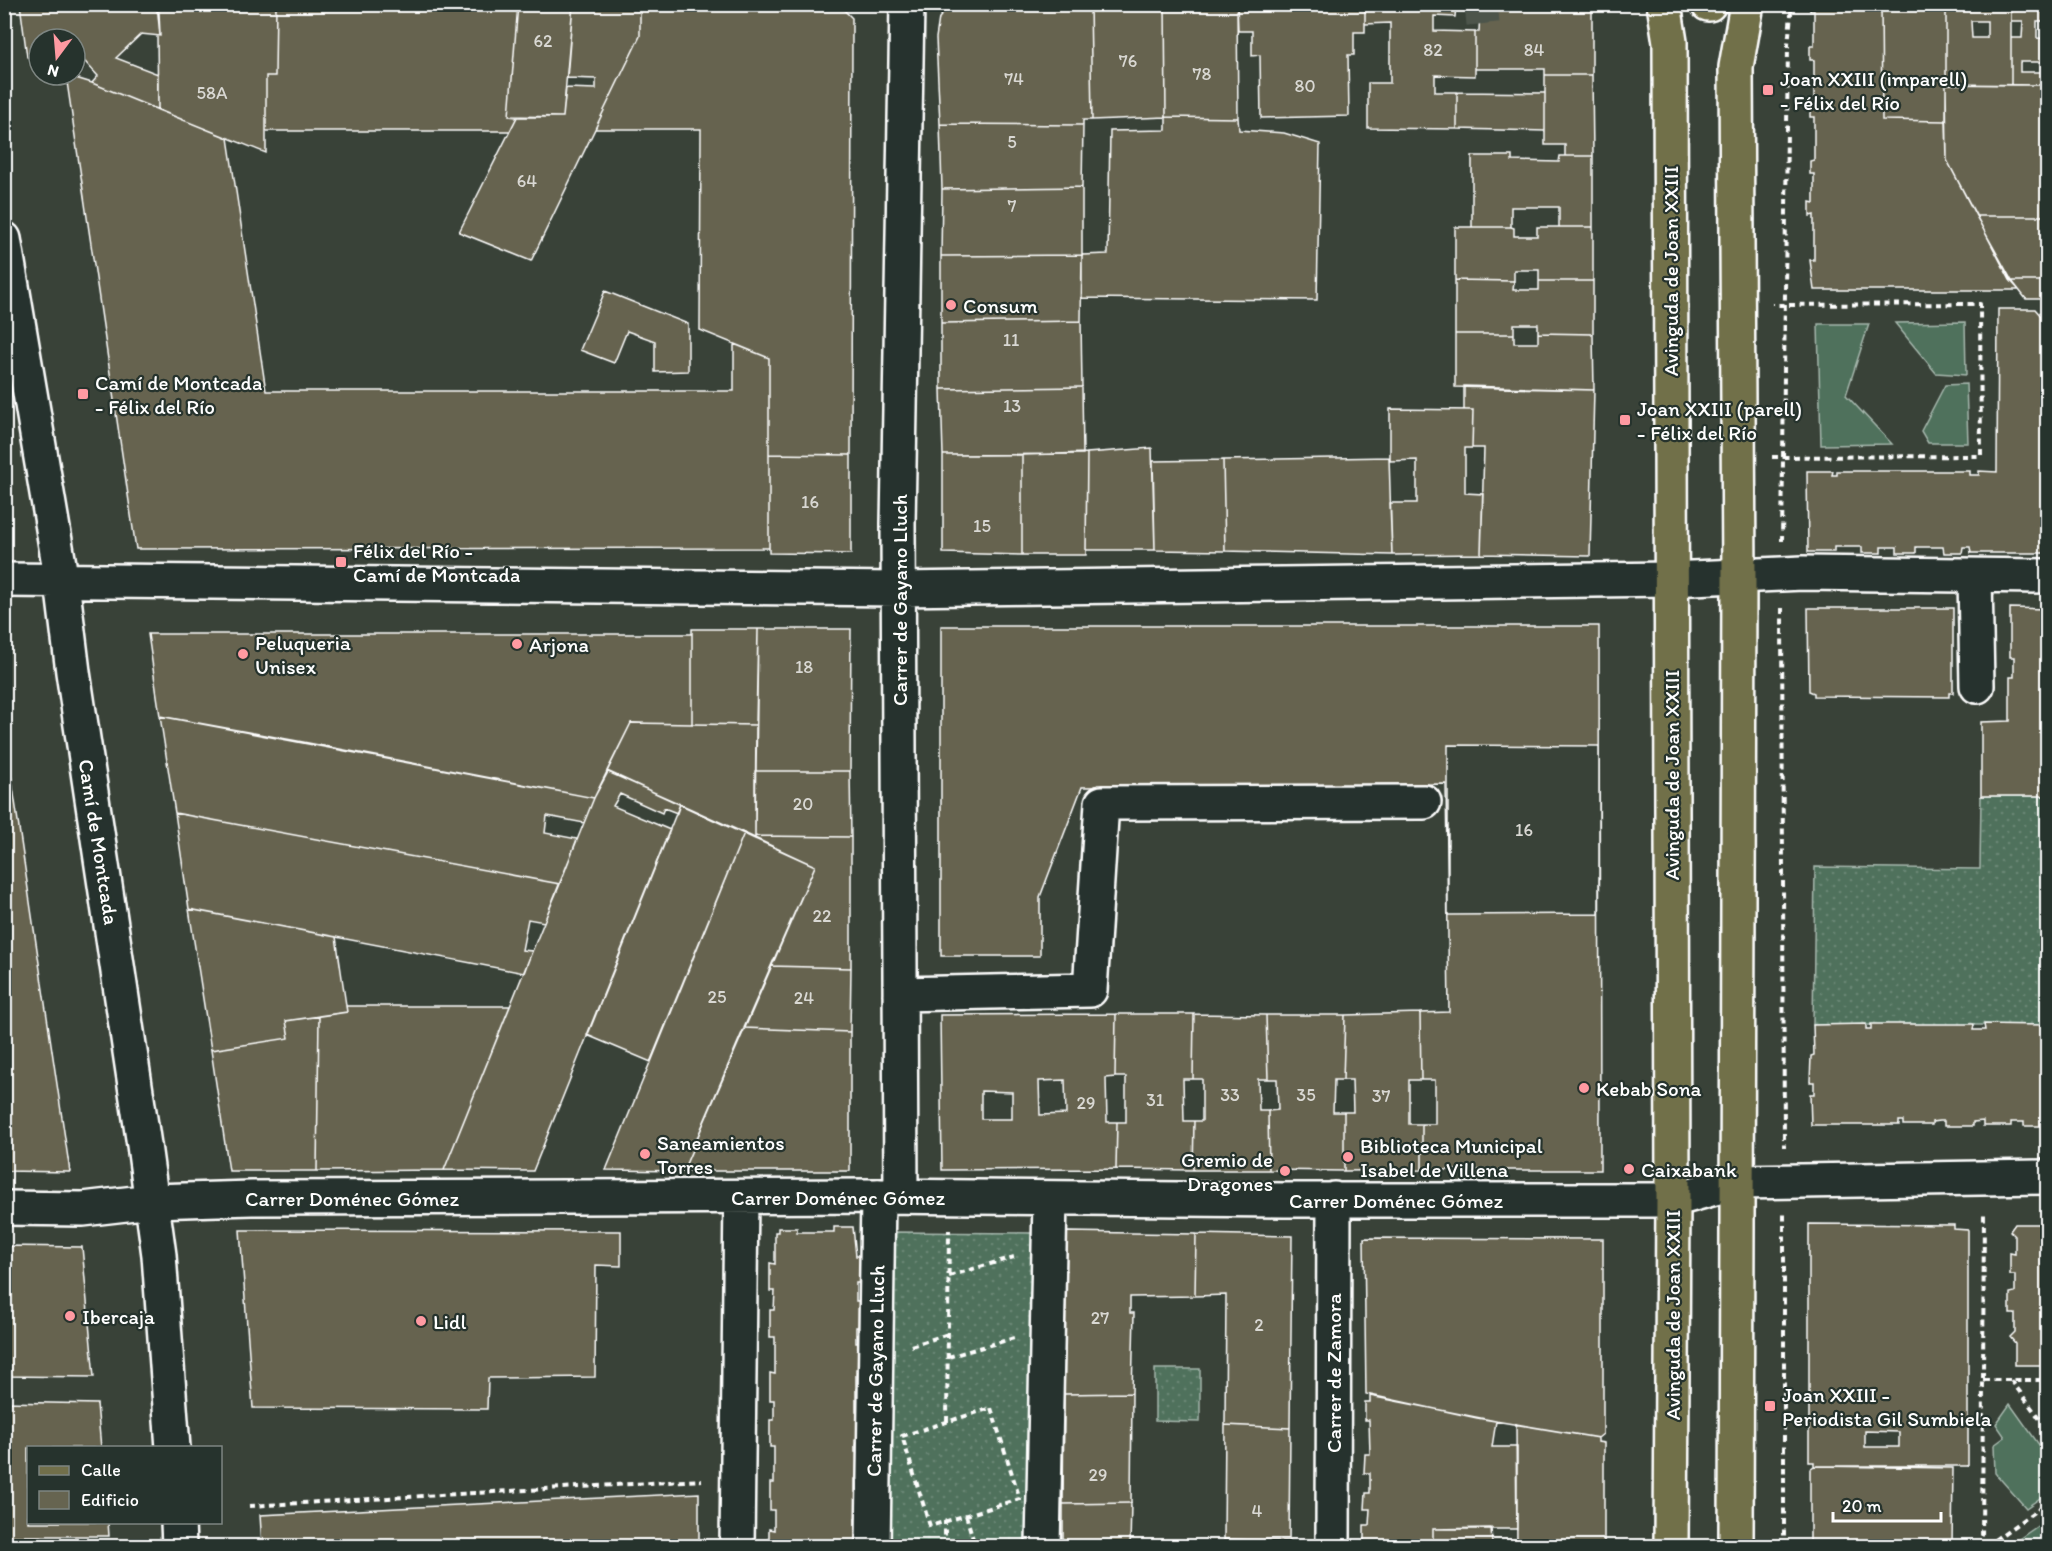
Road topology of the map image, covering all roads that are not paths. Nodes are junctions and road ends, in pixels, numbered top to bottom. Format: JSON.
{"nodes":[{"id":1,"x":907,"y":4,"type":"edge"},
{"id":2,"x":1664,"y":4,"type":"edge"},
{"id":3,"x":1747,"y":4,"type":"edge"},
{"id":4,"x":4,"y":239,"type":"edge"},
{"id":5,"x":8,"y":278,"type":"edge"},
{"id":6,"x":1975,"y":576,"type":"junction"},
{"id":7,"x":2048,"y":576,"type":"edge"},
{"id":8,"x":1739,"y":578,"type":"junction"},
{"id":9,"x":1670,"y":579,"type":"junction"},
{"id":10,"x":4,"y":580,"type":"edge"},
{"id":11,"x":62,"y":582,"type":"junction"},
{"id":12,"x":898,"y":589,"type":"junction"},
{"id":13,"x":1977,"y":686,"type":"dead end"},
{"id":14,"x":1424,"y":802,"type":"dead end"},
{"id":15,"x":900,"y":994,"type":"junction"},
{"id":16,"x":2048,"y":1177,"type":"edge"},
{"id":17,"x":1736,"y":1182,"type":"junction"},
{"id":18,"x":889,"y":1196,"type":"junction"},
{"id":19,"x":741,"y":1197,"type":"junction"},
{"id":20,"x":1050,"y":1199,"type":"junction"},
{"id":21,"x":1334,"y":1199,"type":"junction"},
{"id":22,"x":1673,"y":1200,"type":"junction"},
{"id":23,"x":152,"y":1201,"type":"junction"},
{"id":24,"x":4,"y":1208,"type":"edge"},
{"id":25,"x":173,"y":1446,"type":"edge"},
{"id":26,"x":178,"y":1524,"type":"edge"},
{"id":27,"x":179,"y":1546,"type":"edge"},
{"id":28,"x":737,"y":1546,"type":"edge"},
{"id":29,"x":873,"y":1546,"type":"edge"},
{"id":30,"x":1043,"y":1546,"type":"edge"},
{"id":31,"x":1333,"y":1546,"type":"edge"},
{"id":32,"x":1671,"y":1546,"type":"edge"},
{"id":33,"x":1736,"y":1546,"type":"edge"}],
"edges":[{"from":1,"to":12,"type":"street","name":"Carrer de Gayano Lluch"},
{"from":2,"to":9,"type":"main road","name":"Avinguda de Joan XXIII"},
{"from":3,"to":8,"type":"main road"},
{"from":4,"to":5,"type":"street","name":"Camí de Montcada"},
{"from":5,"to":11,"type":"street","name":"Camí de Montcada"},
{"from":6,"to":7,"type":"street"},
{"from":6,"to":8,"type":"street"},
{"from":6,"to":13,"type":"street"},
{"from":8,"to":9,"type":"street"},
{"from":8,"to":17,"type":"main road"},
{"from":9,"to":12,"type":"street"},
{"from":9,"to":22,"type":"main road","name":"Avinguda de Joan XXIII"},
{"from":10,"to":11,"type":"street"},
{"from":11,"to":12,"type":"street"},
{"from":11,"to":23,"type":"street","name":"Camí de Montcada"},
{"from":12,"to":15,"type":"street","name":"Carrer de Gayano Lluch"},
{"from":14,"to":15,"type":"street"},
{"from":15,"to":18,"type":"street","name":"Carrer de Gayano Lluch"},
{"from":16,"to":17,"type":"street","name":"Carrer Doménec Gómez"},
{"from":17,"to":22,"type":"street","name":"Carrer Doménec Gómez"},
{"from":17,"to":33,"type":"main road"},
{"from":18,"to":19,"type":"street","name":"Carrer Doménec Gómez"},
{"from":18,"to":20,"type":"street","name":"Carrer Doménec Gómez"},
{"from":18,"to":29,"type":"street","name":"Carrer de Gayano Lluch"},
{"from":19,"to":23,"type":"street","name":"Carrer Doménec Gómez"},
{"from":19,"to":28,"type":"street"},
{"from":20,"to":21,"type":"street","name":"Carrer Doménec Gómez"},
{"from":20,"to":30,"type":"street"},
{"from":21,"to":22,"type":"street","name":"Carrer Doménec Gómez"},
{"from":21,"to":31,"type":"street","name":"Carrer de Zamora"},
{"from":22,"to":32,"type":"main road","name":"Avinguda de Joan XXIII"},
{"from":23,"to":24,"type":"street","name":"Carrer Doménec Gómez"},
{"from":23,"to":25,"type":"street","name":"Camí de Montcada"},
{"from":26,"to":27,"type":"street"}]}
